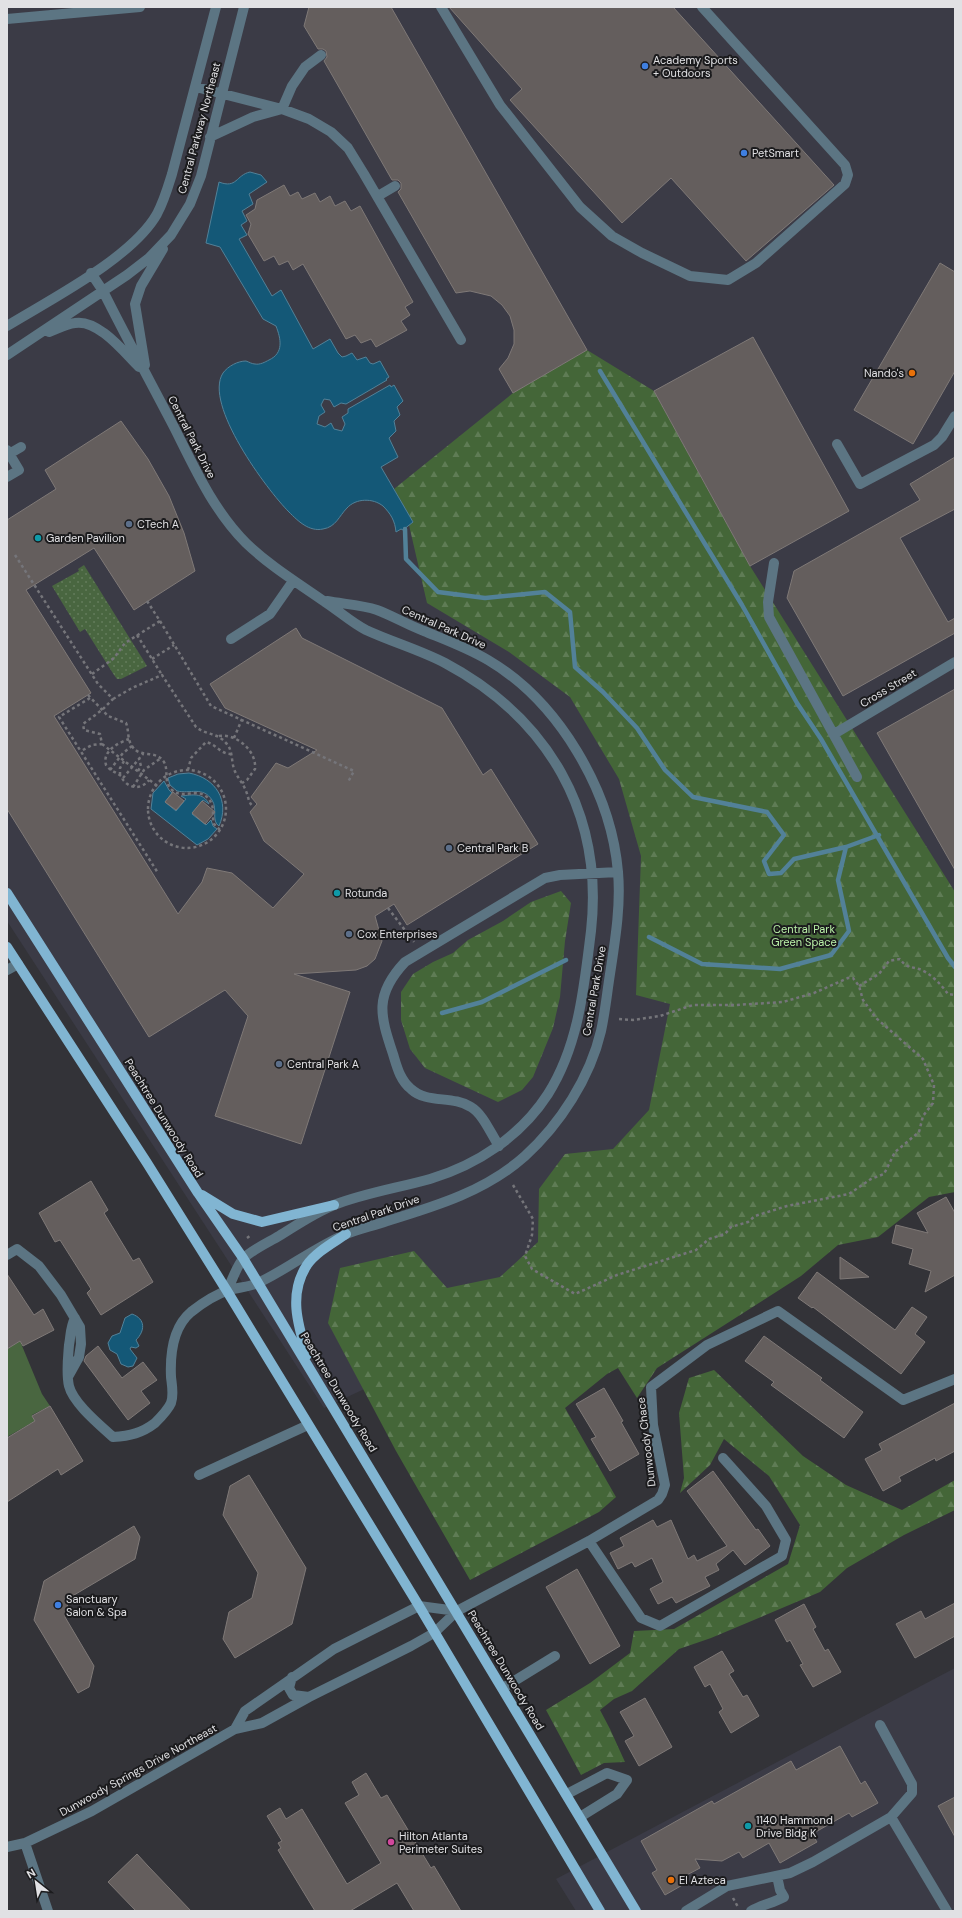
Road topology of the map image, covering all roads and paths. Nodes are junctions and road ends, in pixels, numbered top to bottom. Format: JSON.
{"nodes":[{"id":1,"x":140,"y":7,"type":"edge"},
{"id":2,"x":216,"y":7,"type":"edge"},
{"id":3,"x":244,"y":7,"type":"edge"},
{"id":4,"x":441,"y":7,"type":"edge"},
{"id":5,"x":702,"y":7,"type":"edge"},
{"id":6,"x":7,"y":19,"type":"edge"},
{"id":7,"x":321,"y":55,"type":"dead end"},
{"id":8,"x":196,"y":87,"type":"junction"},
{"id":9,"x":221,"y":94,"type":"junction"},
{"id":10,"x":282,"y":109,"type":"junction"},
{"id":11,"x":210,"y":137,"type":"junction"},
{"id":12,"x":395,"y":186,"type":"dead end"},
{"id":13,"x":378,"y":196,"type":"junction"},
{"id":14,"x":171,"y":235,"type":"junction"},
{"id":15,"x":92,"y":273,"type":"junction"},
{"id":16,"x":103,"y":291,"type":"junction"},
{"id":17,"x":7,"y":326,"type":"edge"},
{"id":18,"x":34,"y":338,"type":"junction"},
{"id":19,"x":462,"y":340,"type":"dead end"},
{"id":20,"x":7,"y":355,"type":"edge"},
{"id":21,"x":147,"y":376,"type":"junction"},
{"id":22,"x":955,"y":416,"type":"edge"},
{"id":23,"x":837,"y":444,"type":"dead end"},
{"id":24,"x":21,"y":447,"type":"dead end"},
{"id":25,"x":8,"y":452,"type":"edge"},
{"id":26,"x":7,"y":478,"type":"edge"},
{"id":27,"x":15,"y":555,"type":"dead end"},
{"id":28,"x":774,"y":563,"type":"dead end"},
{"id":29,"x":292,"y":581,"type":"junction"},
{"id":30,"x":323,"y":600,"type":"junction"},
{"id":31,"x":147,"y":601,"type":"dead end"},
{"id":32,"x":160,"y":621,"type":"junction"},
{"id":33,"x":137,"y":635,"type":"junction"},
{"id":34,"x":231,"y":639,"type":"dead end"},
{"id":35,"x":174,"y":646,"type":"junction"},
{"id":36,"x":152,"y":659,"type":"junction"},
{"id":37,"x":955,"y":662,"type":"edge"},
{"id":38,"x":92,"y":674,"type":"junction"},
{"id":39,"x":162,"y":676,"type":"junction"},
{"id":40,"x":113,"y":699,"type":"junction"},
{"id":41,"x":102,"y":710,"type":"junction"},
{"id":42,"x":242,"y":719,"type":"junction"},
{"id":43,"x":834,"y":734,"type":"junction"},
{"id":44,"x":219,"y":736,"type":"junction"},
{"id":45,"x":234,"y":738,"type":"junction"},
{"id":46,"x":129,"y":739,"type":"junction"},
{"id":47,"x":102,"y":744,"type":"junction"},
{"id":48,"x":132,"y":746,"type":"junction"},
{"id":49,"x":111,"y":750,"type":"junction"},
{"id":50,"x":81,"y":751,"type":"junction"},
{"id":51,"x":143,"y":754,"type":"junction"},
{"id":52,"x":231,"y":754,"type":"junction"},
{"id":53,"x":119,"y":757,"type":"junction"},
{"id":54,"x":161,"y":758,"type":"junction"},
{"id":55,"x":139,"y":759,"type":"junction"},
{"id":56,"x":124,"y":761,"type":"junction"},
{"id":57,"x":132,"y":767,"type":"junction"},
{"id":58,"x":110,"y":770,"type":"junction"},
{"id":59,"x":188,"y":770,"type":"junction"},
{"id":60,"x":138,"y":771,"type":"junction"},
{"id":61,"x":141,"y":774,"type":"junction"},
{"id":62,"x":120,"y":775,"type":"junction"},
{"id":63,"x":166,"y":776,"type":"junction"},
{"id":64,"x":858,"y":777,"type":"dead end"},
{"id":65,"x":123,"y":778,"type":"junction"},
{"id":66,"x":149,"y":780,"type":"junction"},
{"id":67,"x":348,"y":782,"type":"dead end"},
{"id":68,"x":242,"y":783,"type":"junction"},
{"id":69,"x":156,"y":785,"type":"junction"},
{"id":70,"x":133,"y":787,"type":"junction"},
{"id":71,"x":254,"y":807,"type":"dead end"},
{"id":72,"x":220,"y":830,"type":"junction"},
{"id":73,"x":618,"y":872,"type":"junction"},
{"id":74,"x":158,"y":873,"type":"dead end"},
{"id":75,"x":591,"y":873,"type":"junction"},
{"id":76,"x":7,"y":894,"type":"edge"},
{"id":77,"x":388,"y":908,"type":"dead end"},
{"id":78,"x":414,"y":942,"type":"dead end"},
{"id":79,"x":7,"y":947,"type":"edge"},
{"id":80,"x":18,"y":964,"type":"junction"},
{"id":81,"x":7,"y":970,"type":"edge"},
{"id":82,"x":859,"y":986,"type":"junction"},
{"id":83,"x":955,"y":995,"type":"edge"},
{"id":84,"x":619,"y":1019,"type":"dead end"},
{"id":85,"x":499,"y":1146,"type":"junction"},
{"id":86,"x":513,"y":1185,"type":"dead end"},
{"id":87,"x":198,"y":1193,"type":"junction"},
{"id":88,"x":334,"y":1205,"type":"junction"},
{"id":89,"x":346,"y":1234,"type":"junction"},
{"id":90,"x":251,"y":1235,"type":"dead end"},
{"id":91,"x":247,"y":1238,"type":"dead end"},
{"id":92,"x":7,"y":1255,"type":"edge"},
{"id":93,"x":243,"y":1258,"type":"junction"},
{"id":94,"x":259,"y":1283,"type":"junction"},
{"id":95,"x":227,"y":1291,"type":"junction"},
{"id":96,"x":311,"y":1368,"type":"junction"},
{"id":97,"x":955,"y":1379,"type":"edge"},
{"id":98,"x":308,"y":1425,"type":"junction"},
{"id":99,"x":723,"y":1458,"type":"dead end"},
{"id":100,"x":200,"y":1474,"type":"dead end"},
{"id":101,"x":589,"y":1542,"type":"junction"},
{"id":102,"x":419,"y":1606,"type":"junction"},
{"id":103,"x":457,"y":1611,"type":"junction"},
{"id":104,"x":434,"y":1633,"type":"junction"},
{"id":105,"x":555,"y":1656,"type":"dead end"},
{"id":106,"x":292,"y":1677,"type":"junction"},
{"id":107,"x":503,"y":1688,"type":"junction"},
{"id":108,"x":309,"y":1697,"type":"junction"},
{"id":109,"x":880,"y":1725,"type":"dead end"},
{"id":110,"x":235,"y":1729,"type":"junction"},
{"id":111,"x":567,"y":1794,"type":"junction"},
{"id":112,"x":580,"y":1817,"type":"junction"},
{"id":113,"x":891,"y":1817,"type":"junction"},
{"id":114,"x":26,"y":1843,"type":"junction"},
{"id":115,"x":7,"y":1847,"type":"edge"},
{"id":116,"x":777,"y":1876,"type":"junction"},
{"id":117,"x":731,"y":1894,"type":"dead end"},
{"id":118,"x":738,"y":1907,"type":"dead end"},
{"id":119,"x":48,"y":1911,"type":"edge"},
{"id":120,"x":600,"y":1911,"type":"edge"},
{"id":121,"x":636,"y":1911,"type":"edge"},
{"id":122,"x":686,"y":1911,"type":"edge"},
{"id":123,"x":751,"y":1911,"type":"edge"},
{"id":124,"x":947,"y":1911,"type":"edge"}],
"edges":[{"from":1,"to":6,"type":"street"},
{"from":2,"to":8,"type":"street","name":"Central Parkway Northeast"},
{"from":3,"to":9,"type":"street","name":"Central Parkway Northeast"},
{"from":4,"to":5,"type":"street"},
{"from":7,"to":10,"type":"street"},
{"from":8,"to":9,"type":"street"},
{"from":8,"to":15,"type":"street","name":"Central Parkway Northeast"},
{"from":9,"to":10,"type":"street"},
{"from":9,"to":11,"type":"street","name":"Central Parkway Northeast"},
{"from":10,"to":11,"type":"street"},
{"from":10,"to":13,"type":"street"},
{"from":11,"to":14,"type":"street","name":"Central Parkway Northeast"},
{"from":12,"to":13,"type":"street"},
{"from":13,"to":19,"type":"street"},
{"from":14,"to":16,"type":"street","name":"Central Parkway Northeast"},
{"from":14,"to":21,"type":"street"},
{"from":15,"to":16,"type":"street","name":"Central Park Drive"},
{"from":15,"to":17,"type":"street","name":"Central Parkway Northeast"},
{"from":16,"to":18,"type":"street","name":"Central Parkway Northeast"},
{"from":16,"to":21,"type":"street","name":"Central Park Drive"},
{"from":18,"to":20,"type":"street"},
{"from":18,"to":21,"type":"street"},
{"from":21,"to":29,"type":"street","name":"Central Park Drive"},
{"from":22,"to":23,"type":"street"},
{"from":24,"to":25,"type":"street"},
{"from":25,"to":26,"type":"street"},
{"from":27,"to":38,"type":"path"},
{"from":28,"to":43,"type":"street"},
{"from":29,"to":30,"type":"street","name":"Central Park Drive"},
{"from":29,"to":34,"type":"street"},
{"from":30,"to":73,"type":"street","name":"Central Park Drive"},
{"from":30,"to":75,"type":"street","name":"Central Park Drive"},
{"from":31,"to":32,"type":"path"},
{"from":32,"to":33,"type":"path"},
{"from":32,"to":35,"type":"path"},
{"from":33,"to":36,"type":"path"},
{"from":33,"to":38,"type":"path"},
{"from":35,"to":36,"type":"path"},
{"from":35,"to":42,"type":"path"},
{"from":36,"to":39,"type":"path"},
{"from":37,"to":43,"type":"street","name":"Cross Street"},
{"from":38,"to":40,"type":"path"},
{"from":39,"to":40,"type":"path"},
{"from":39,"to":44,"type":"path"},
{"from":40,"to":41,"type":"path"},
{"from":41,"to":46,"type":"path"},
{"from":41,"to":47,"type":"path"},
{"from":41,"to":50,"type":"path"},
{"from":42,"to":45,"type":"path"},
{"from":42,"to":67,"type":"path"},
{"from":43,"to":64,"type":"street"},
{"from":44,"to":45,"type":"path"},
{"from":44,"to":52,"type":"path"},
{"from":45,"to":68,"type":"path"},
{"from":46,"to":48,"type":"path"},
{"from":46,"to":49,"type":"path"},
{"from":47,"to":49,"type":"path"},
{"from":47,"to":50,"type":"path"},
{"from":48,"to":51,"type":"path"},
{"from":48,"to":53,"type":"path"},
{"from":49,"to":53,"type":"path"},
{"from":49,"to":58,"type":"path"},
{"from":50,"to":74,"type":"path"},
{"from":51,"to":54,"type":"path"},
{"from":51,"to":55,"type":"path"},
{"from":52,"to":59,"type":"path"},
{"from":52,"to":68,"type":"path"},
{"from":53,"to":56,"type":"path"},
{"from":53,"to":58,"type":"path"},
{"from":54,"to":61,"type":"path"},
{"from":54,"to":63,"type":"path"},
{"from":55,"to":57,"type":"path"},
{"from":55,"to":60,"type":"path"},
{"from":56,"to":57,"type":"path"},
{"from":56,"to":62,"type":"path"},
{"from":57,"to":60,"type":"path"},
{"from":57,"to":65,"type":"path"},
{"from":58,"to":62,"type":"path"},
{"from":59,"to":63,"type":"path"},
{"from":59,"to":72,"type":"path"},
{"from":60,"to":61,"type":"path"},
{"from":61,"to":66,"type":"path"},
{"from":61,"to":70,"type":"path"},
{"from":62,"to":65,"type":"path"},
{"from":63,"to":69,"type":"path"},
{"from":63,"to":72,"type":"path"},
{"from":65,"to":70,"type":"path"},
{"from":66,"to":69,"type":"path"},
{"from":66,"to":70,"type":"path"},
{"from":68,"to":71,"type":"path"},
{"from":69,"to":72,"type":"path"},
{"from":73,"to":75,"type":"street"},
{"from":73,"to":89,"type":"street","name":"Central Park Drive"},
{"from":75,"to":85,"type":"street","name":"Central Park Drive"},
{"from":75,"to":85,"type":"street"},
{"from":76,"to":87,"type":"main road","name":"Peachtree Dunwoody Road"},
{"from":77,"to":78,"type":"path"},
{"from":79,"to":80,"type":"main road"},
{"from":80,"to":81,"type":"street"},
{"from":80,"to":95,"type":"main road"},
{"from":82,"to":83,"type":"path"},
{"from":82,"to":84,"type":"path"},
{"from":82,"to":86,"type":"path"},
{"from":85,"to":88,"type":"street","name":"Central Park Drive"},
{"from":87,"to":88,"type":"main road"},
{"from":87,"to":93,"type":"main road","name":"Peachtree Dunwoody Road"},
{"from":88,"to":93,"type":"street","name":"Central Park Drive"},
{"from":89,"to":94,"type":"street","name":"Central Park Drive"},
{"from":89,"to":96,"type":"main road"},
{"from":90,"to":91,"type":"path"},
{"from":92,"to":95,"type":"street","name":"Central Park Drive"},
{"from":93,"to":94,"type":"main road","name":"Peachtree Dunwoody Road"},
{"from":93,"to":95,"type":"street"},
{"from":94,"to":95,"type":"street","name":"Central Park Drive"},
{"from":94,"to":96,"type":"main road","name":"Peachtree Dunwoody Road"},
{"from":95,"to":98,"type":"main road"},
{"from":96,"to":103,"type":"main road","name":"Peachtree Dunwoody Road"},
{"from":97,"to":101,"type":"street","name":"Dunwoody Chace"},
{"from":98,"to":100,"type":"street"},
{"from":98,"to":102,"type":"main road"},
{"from":99,"to":101,"type":"street"},
{"from":101,"to":103,"type":"street","name":"Dunwoody Chace"},
{"from":102,"to":103,"type":"street"},
{"from":102,"to":104,"type":"main road"},
{"from":102,"to":106,"type":"street","name":"Dunwoody Springs Drive Northeast"},
{"from":103,"to":104,"type":"street","name":"Dunwoody Chace"},
{"from":103,"to":107,"type":"main road","name":"Peachtree Dunwoody Road"},
{"from":104,"to":108,"type":"street","name":"Dunwoody Springs Drive Northeast"},
{"from":104,"to":120,"type":"main road"},
{"from":105,"to":107,"type":"street"},
{"from":106,"to":108,"type":"street"},
{"from":106,"to":110,"type":"street","name":"Dunwoody Springs Drive Northeast"},
{"from":107,"to":111,"type":"main road","name":"Peachtree Dunwoody Road"},
{"from":108,"to":110,"type":"street","name":"Dunwoody Springs Drive Northeast"},
{"from":109,"to":113,"type":"street"},
{"from":110,"to":114,"type":"street","name":"Dunwoody Springs Drive Northeast"},
{"from":111,"to":112,"type":"main road","name":"Peachtree Dunwoody Road"},
{"from":111,"to":112,"type":"street"},
{"from":112,"to":121,"type":"main road","name":"Peachtree Dunwoody Road"},
{"from":113,"to":116,"type":"street"},
{"from":113,"to":124,"type":"street"},
{"from":114,"to":115,"type":"street","name":"Dunwoody Springs Drive Northeast"},
{"from":114,"to":119,"type":"street"},
{"from":116,"to":122,"type":"street"},
{"from":116,"to":123,"type":"street"},
{"from":117,"to":118,"type":"path"}]}
